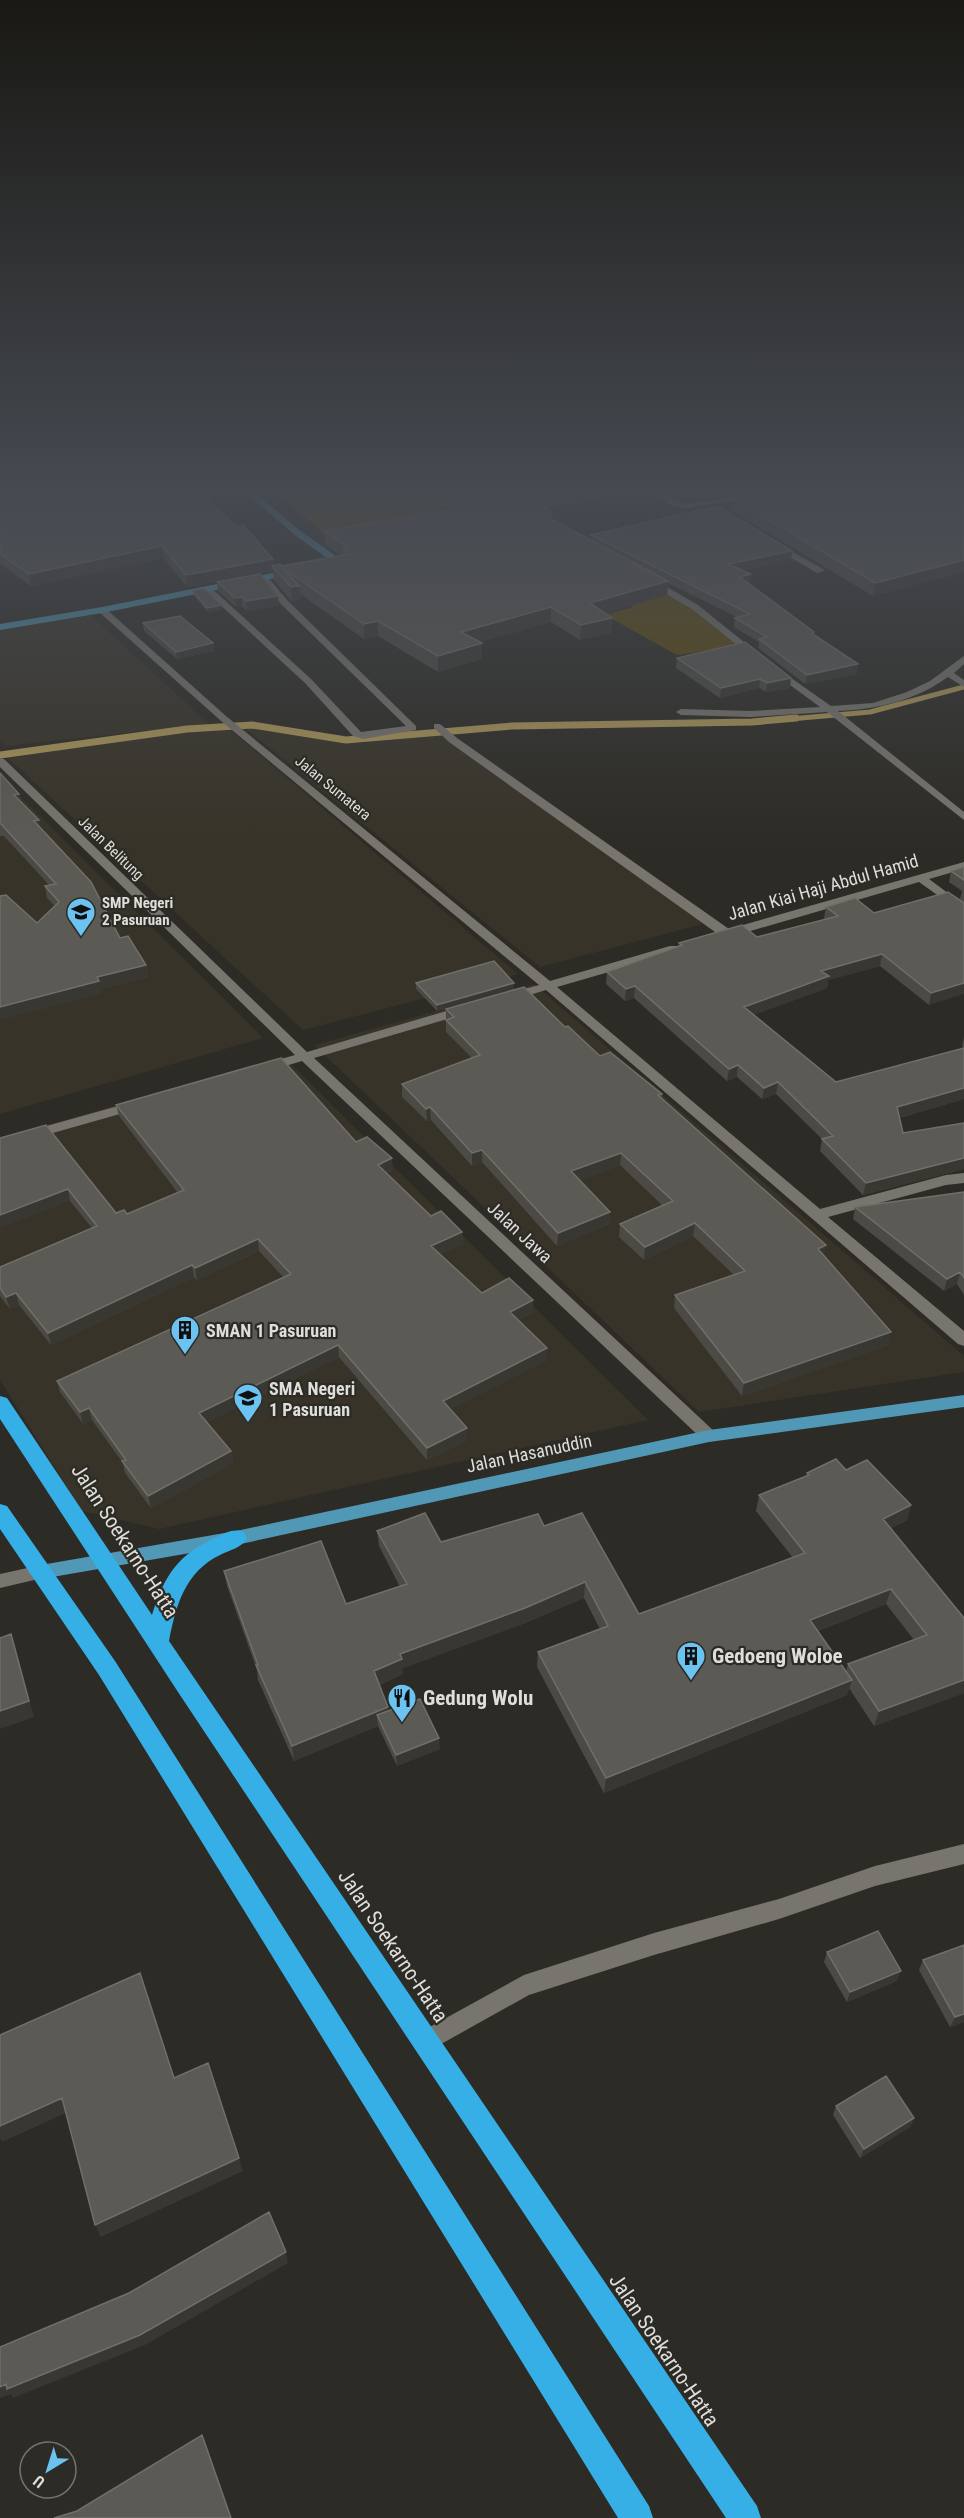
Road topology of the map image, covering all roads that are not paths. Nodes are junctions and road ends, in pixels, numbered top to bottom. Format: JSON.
{"nodes":[{"id":1,"x":109,"y":609,"type":"edge"},
{"id":2,"x":228,"y":609,"type":"edge"},
{"id":3,"x":291,"y":609,"type":"edge"},
{"id":4,"x":697,"y":609,"type":"edge"},
{"id":5,"x":102,"y":610,"type":"junction"},
{"id":6,"x":0,"y":627,"type":"edge"},
{"id":7,"x":760,"y":658,"type":"edge"},
{"id":8,"x":964,"y":659,"type":"edge"},
{"id":9,"x":768,"y":665,"type":"edge"},
{"id":10,"x":949,"y":674,"type":"junction"},
{"id":11,"x":962,"y":683,"type":"edge"},
{"id":12,"x":681,"y":712,"type":"dead end"},
{"id":13,"x":833,"y":712,"type":"junction"},
{"id":14,"x":439,"y":727,"type":"dead end"},
{"id":15,"x":1,"y":762,"type":"edge"},
{"id":16,"x":964,"y":817,"type":"edge"},
{"id":17,"x":964,"y":865,"type":"edge"},
{"id":18,"x":920,"y":878,"type":"junction"},
{"id":19,"x":964,"y":911,"type":"edge"},
{"id":20,"x":682,"y":946,"type":"edge"},
{"id":21,"x":548,"y":986,"type":"junction"},
{"id":22,"x":305,"y":1057,"type":"junction"},
{"id":23,"x":249,"y":1073,"type":"edge"},
{"id":24,"x":147,"y":1102,"type":"edge"},
{"id":25,"x":0,"y":1144,"type":"edge"},
{"id":26,"x":964,"y":1178,"type":"edge"},
{"id":27,"x":817,"y":1215,"type":"junction"},
{"id":28,"x":964,"y":1340,"type":"edge"},
{"id":29,"x":964,"y":1401,"type":"edge"},
{"id":30,"x":0,"y":1402,"type":"edge"},
{"id":31,"x":709,"y":1436,"type":"junction"},
{"id":32,"x":0,"y":1512,"type":"edge"},
{"id":33,"x":236,"y":1538,"type":"junction"},
{"id":34,"x":106,"y":1561,"type":"junction"},
{"id":35,"x":41,"y":1572,"type":"junction"},
{"id":36,"x":0,"y":1581,"type":"edge"},
{"id":37,"x":158,"y":1641,"type":"junction"},
{"id":38,"x":963,"y":1857,"type":"edge"},
{"id":39,"x":425,"y":2042,"type":"junction"},
{"id":40,"x":637,"y":2518,"type":"edge"},
{"id":41,"x":745,"y":2518,"type":"edge"}],
"edges":[{"from":1,"to":5,"type":"main road"},
{"from":2,"to":3,"type":"street"},
{"from":4,"to":7,"type":"street"},
{"from":5,"to":6,"type":"main road"},
{"from":5,"to":21,"type":"street","name":"Jalan Sumatera"},
{"from":8,"to":10,"type":"street"},
{"from":9,"to":13,"type":"street"},
{"from":10,"to":11,"type":"street"},
{"from":10,"to":13,"type":"street"},
{"from":12,"to":13,"type":"street"},
{"from":13,"to":16,"type":"street"},
{"from":14,"to":18,"type":"street","name":"Jalan Kiai Haji Abdul Hamid"},
{"from":15,"to":22,"type":"street","name":"Jalan Belitung"},
{"from":17,"to":18,"type":"street","name":"Jalan Kiai Haji Abdul Hamid"},
{"from":18,"to":19,"type":"street"},
{"from":20,"to":21,"type":"street"},
{"from":21,"to":22,"type":"street"},
{"from":21,"to":27,"type":"street","name":"Jalan Sumatera"},
{"from":22,"to":23,"type":"street"},
{"from":22,"to":31,"type":"street","name":"Jalan Jawa"},
{"from":24,"to":25,"type":"street"},
{"from":26,"to":27,"type":"street"},
{"from":27,"to":28,"type":"street","name":"Jalan Sumatera"},
{"from":29,"to":31,"type":"main road","name":"Jalan Hasanuddin"},
{"from":30,"to":34,"type":"highway","name":"Jalan Soekarno-Hatta"},
{"from":31,"to":33,"type":"main road","name":"Jalan Hasanuddin"},
{"from":32,"to":35,"type":"highway"},
{"from":33,"to":34,"type":"main road","name":"Jalan Hasanuddin"},
{"from":33,"to":37,"type":"highway"},
{"from":34,"to":35,"type":"main road","name":"Jalan Hasanuddin"},
{"from":34,"to":37,"type":"highway","name":"Jalan Soekarno-Hatta"},
{"from":35,"to":36,"type":"street"},
{"from":35,"to":40,"type":"highway"},
{"from":37,"to":39,"type":"highway","name":"Jalan Soekarno-Hatta"},
{"from":38,"to":39,"type":"street"},
{"from":39,"to":41,"type":"highway","name":"Jalan Soekarno-Hatta"}]}
